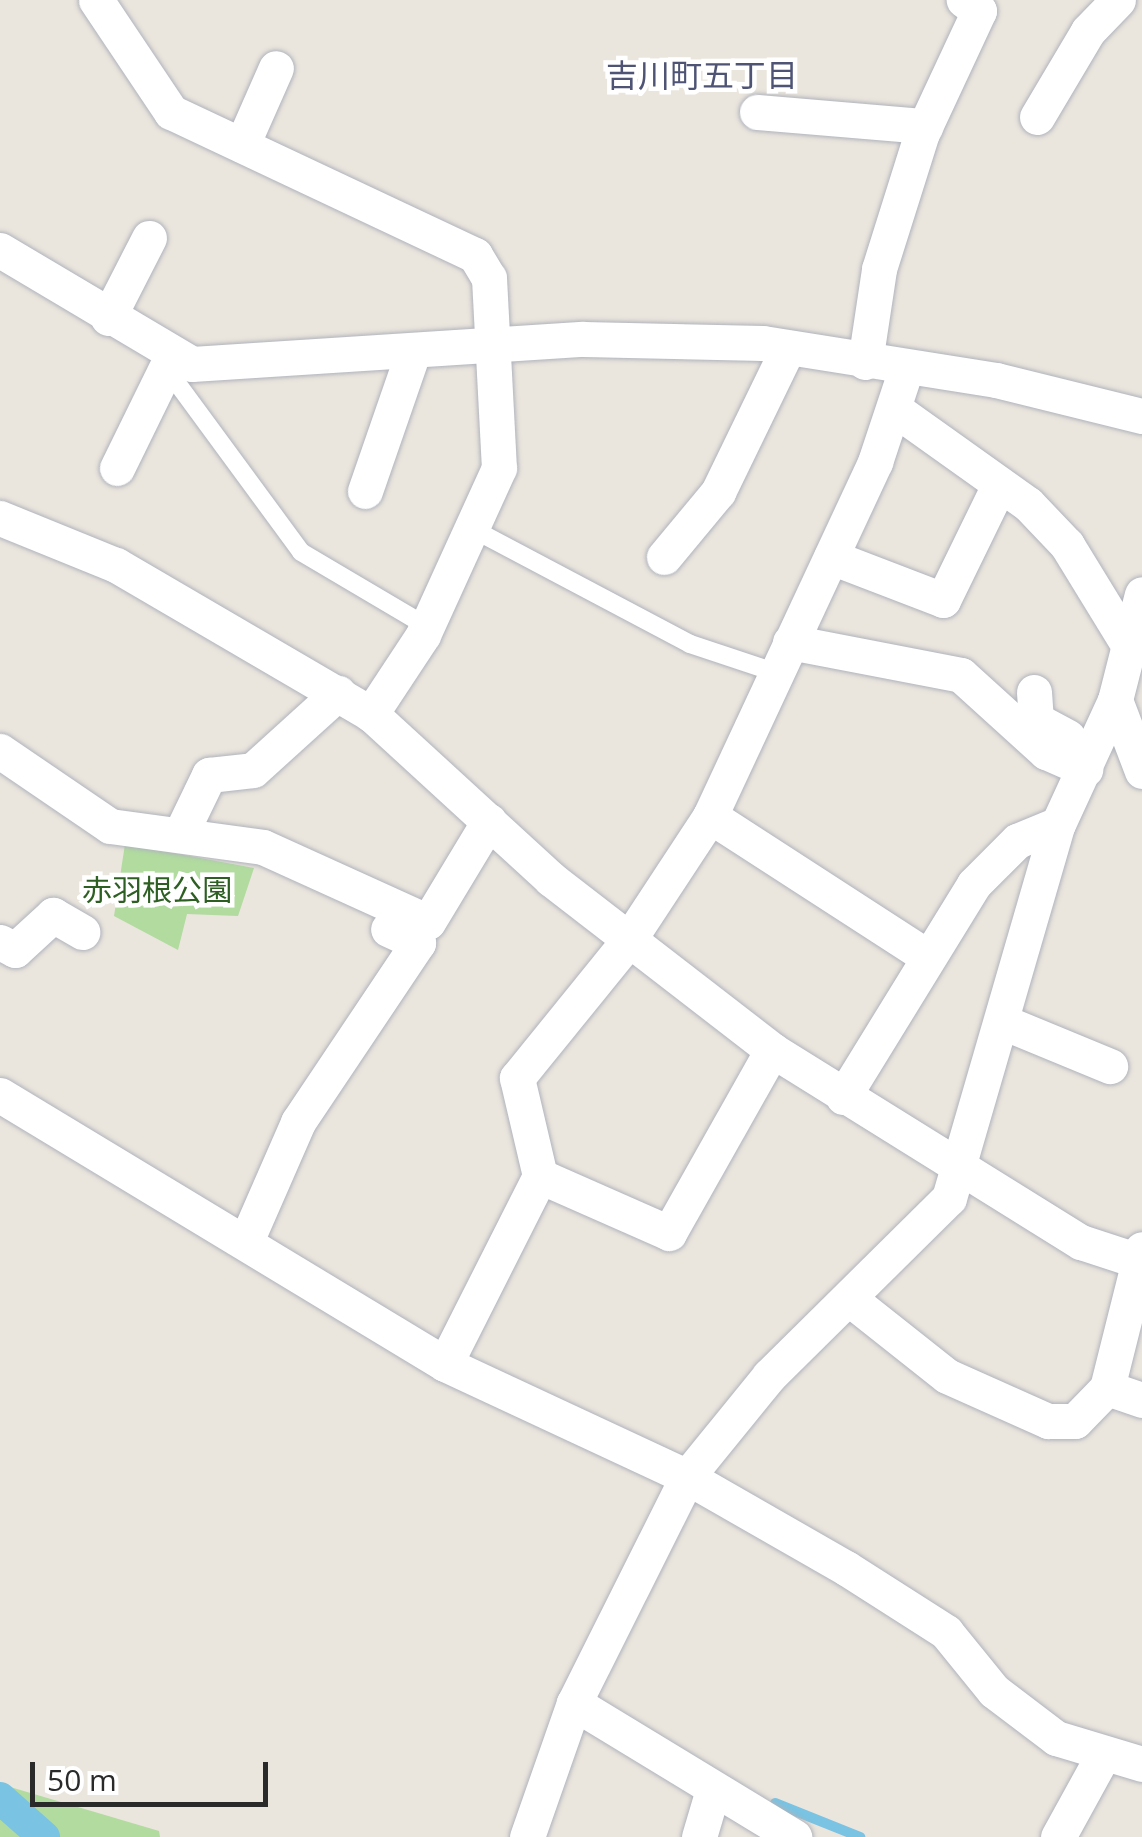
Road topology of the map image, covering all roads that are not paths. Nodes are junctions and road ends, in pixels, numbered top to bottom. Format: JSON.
{"nodes":[{"id":1,"x":96,"y":0,"type":"edge"},
{"id":2,"x":964,"y":0,"type":"edge"},
{"id":3,"x":1118,"y":0,"type":"edge"},
{"id":4,"x":277,"y":85,"type":"dead end"},
{"id":5,"x":757,"y":112,"type":"dead end"},
{"id":6,"x":1037,"y":117,"type":"dead end"},
{"id":7,"x":923,"y":133,"type":"junction"},
{"id":8,"x":850,"y":135,"type":"dead end"},
{"id":9,"x":249,"y":149,"type":"junction"},
{"id":10,"x":148,"y":238,"type":"dead end"},
{"id":11,"x":0,"y":250,"type":"edge"},
{"id":12,"x":108,"y":318,"type":"junction"},
{"id":13,"x":788,"y":348,"type":"junction"},
{"id":14,"x":493,"y":350,"type":"junction"},
{"id":15,"x":412,"y":352,"type":"junction"},
{"id":16,"x":167,"y":361,"type":"junction"},
{"id":17,"x":865,"y":362,"type":"junction"},
{"id":18,"x":906,"y":369,"type":"junction"},
{"id":19,"x":896,"y":410,"type":"junction"},
{"id":20,"x":1142,"y":416,"type":"edge"},
{"id":21,"x":117,"y":468,"type":"dead end"},
{"id":22,"x":998,"y":485,"type":"junction"},
{"id":23,"x":364,"y":491,"type":"dead end"},
{"id":24,"x":0,"y":518,"type":"edge"},
{"id":25,"x":471,"y":528,"type":"junction"},
{"id":26,"x":831,"y":556,"type":"junction"},
{"id":27,"x":664,"y":557,"type":"dead end"},
{"id":28,"x":1142,"y":594,"type":"edge"},
{"id":29,"x":426,"y":626,"type":"junction"},
{"id":30,"x":1124,"y":638,"type":"junction"},
{"id":31,"x":783,"y":657,"type":"junction"},
{"id":32,"x":1034,"y":692,"type":"dead end"},
{"id":33,"x":338,"y":693,"type":"junction"},
{"id":34,"x":1115,"y":700,"type":"junction"},
{"id":35,"x":371,"y":714,"type":"junction"},
{"id":36,"x":0,"y":750,"type":"edge"},
{"id":37,"x":1088,"y":760,"type":"junction"},
{"id":38,"x":1142,"y":771,"type":"edge"},
{"id":39,"x":710,"y":816,"type":"junction"},
{"id":40,"x":489,"y":822,"type":"junction"},
{"id":41,"x":1058,"y":824,"type":"junction"},
{"id":42,"x":180,"y":836,"type":"junction"},
{"id":43,"x":388,"y":929,"type":"dead end"},
{"id":44,"x":82,"y":932,"type":"dead end"},
{"id":45,"x":628,"y":941,"type":"junction"},
{"id":46,"x":0,"y":942,"type":"edge"},
{"id":47,"x":926,"y":956,"type":"junction"},
{"id":48,"x":1003,"y":1022,"type":"junction"},
{"id":49,"x":772,"y":1050,"type":"junction"},
{"id":50,"x":1110,"y":1066,"type":"dead end"},
{"id":51,"x":0,"y":1095,"type":"edge"},
{"id":52,"x":843,"y":1097,"type":"junction"},
{"id":53,"x":960,"y":1169,"type":"junction"},
{"id":54,"x":540,"y":1176,"type":"junction"},
{"id":55,"x":247,"y":1239,"type":"junction"},
{"id":56,"x":1138,"y":1254,"type":"edge"},
{"id":57,"x":851,"y":1300,"type":"junction"},
{"id":58,"x":445,"y":1364,"type":"junction"},
{"id":59,"x":1106,"y":1388,"type":"junction"},
{"id":60,"x":1142,"y":1400,"type":"edge"},
{"id":61,"x":686,"y":1477,"type":"junction"},
{"id":62,"x":574,"y":1702,"type":"junction"},
{"id":63,"x":1103,"y":1755,"type":"junction"},
{"id":64,"x":1142,"y":1764,"type":"edge"},
{"id":65,"x":712,"y":1793,"type":"junction"},
{"id":66,"x":527,"y":1837,"type":"edge"},
{"id":67,"x":698,"y":1837,"type":"edge"},
{"id":68,"x":794,"y":1837,"type":"edge"},
{"id":69,"x":1058,"y":1837,"type":"edge"}],
"edges":[{"from":1,"to":9,"type":"street"},
{"from":2,"to":7,"type":"street"},
{"from":3,"to":6,"type":"street"},
{"from":4,"to":9,"type":"street"},
{"from":5,"to":7,"type":"street"},
{"from":7,"to":8,"type":"street"},
{"from":7,"to":17,"type":"street"},
{"from":9,"to":14,"type":"street"},
{"from":10,"to":12,"type":"street"},
{"from":11,"to":12,"type":"street"},
{"from":12,"to":16,"type":"street"},
{"from":13,"to":14,"type":"street"},
{"from":13,"to":17,"type":"street"},
{"from":13,"to":27,"type":"street"},
{"from":14,"to":15,"type":"street"},
{"from":14,"to":25,"type":"street"},
{"from":15,"to":16,"type":"street"},
{"from":15,"to":23,"type":"street"},
{"from":16,"to":21,"type":"street"},
{"from":16,"to":29,"type":"lane"},
{"from":17,"to":18,"type":"street"},
{"from":18,"to":19,"type":"street"},
{"from":18,"to":20,"type":"street"},
{"from":19,"to":22,"type":"street"},
{"from":19,"to":26,"type":"street"},
{"from":22,"to":26,"type":"street"},
{"from":22,"to":30,"type":"street"},
{"from":24,"to":33,"type":"street"},
{"from":25,"to":29,"type":"street"},
{"from":25,"to":31,"type":"lane"},
{"from":26,"to":31,"type":"street"},
{"from":28,"to":30,"type":"street"},
{"from":29,"to":35,"type":"street"},
{"from":30,"to":34,"type":"street"},
{"from":31,"to":37,"type":"street"},
{"from":31,"to":39,"type":"street"},
{"from":32,"to":37,"type":"street"},
{"from":33,"to":35,"type":"street"},
{"from":33,"to":42,"type":"street"},
{"from":34,"to":37,"type":"street"},
{"from":34,"to":38,"type":"street"},
{"from":35,"to":40,"type":"street"},
{"from":36,"to":42,"type":"street"},
{"from":37,"to":41,"type":"street"},
{"from":39,"to":45,"type":"street"},
{"from":39,"to":47,"type":"street"},
{"from":40,"to":42,"type":"street"},
{"from":40,"to":45,"type":"street"},
{"from":41,"to":47,"type":"street"},
{"from":41,"to":48,"type":"street"},
{"from":43,"to":55,"type":"street"},
{"from":44,"to":46,"type":"street"},
{"from":45,"to":49,"type":"street"},
{"from":45,"to":54,"type":"street"},
{"from":47,"to":52,"type":"street"},
{"from":48,"to":50,"type":"street"},
{"from":48,"to":53,"type":"street"},
{"from":49,"to":52,"type":"street"},
{"from":49,"to":54,"type":"street"},
{"from":51,"to":55,"type":"street"},
{"from":52,"to":53,"type":"street"},
{"from":53,"to":56,"type":"street"},
{"from":53,"to":57,"type":"street"},
{"from":54,"to":58,"type":"street"},
{"from":55,"to":58,"type":"street"},
{"from":56,"to":59,"type":"street"},
{"from":57,"to":59,"type":"street"},
{"from":57,"to":61,"type":"street"},
{"from":58,"to":61,"type":"street"},
{"from":59,"to":60,"type":"street"},
{"from":61,"to":62,"type":"street"},
{"from":61,"to":63,"type":"street"},
{"from":62,"to":65,"type":"street"},
{"from":62,"to":66,"type":"street"},
{"from":63,"to":64,"type":"street"},
{"from":63,"to":69,"type":"street"},
{"from":65,"to":67,"type":"street"},
{"from":65,"to":68,"type":"street"}]}
